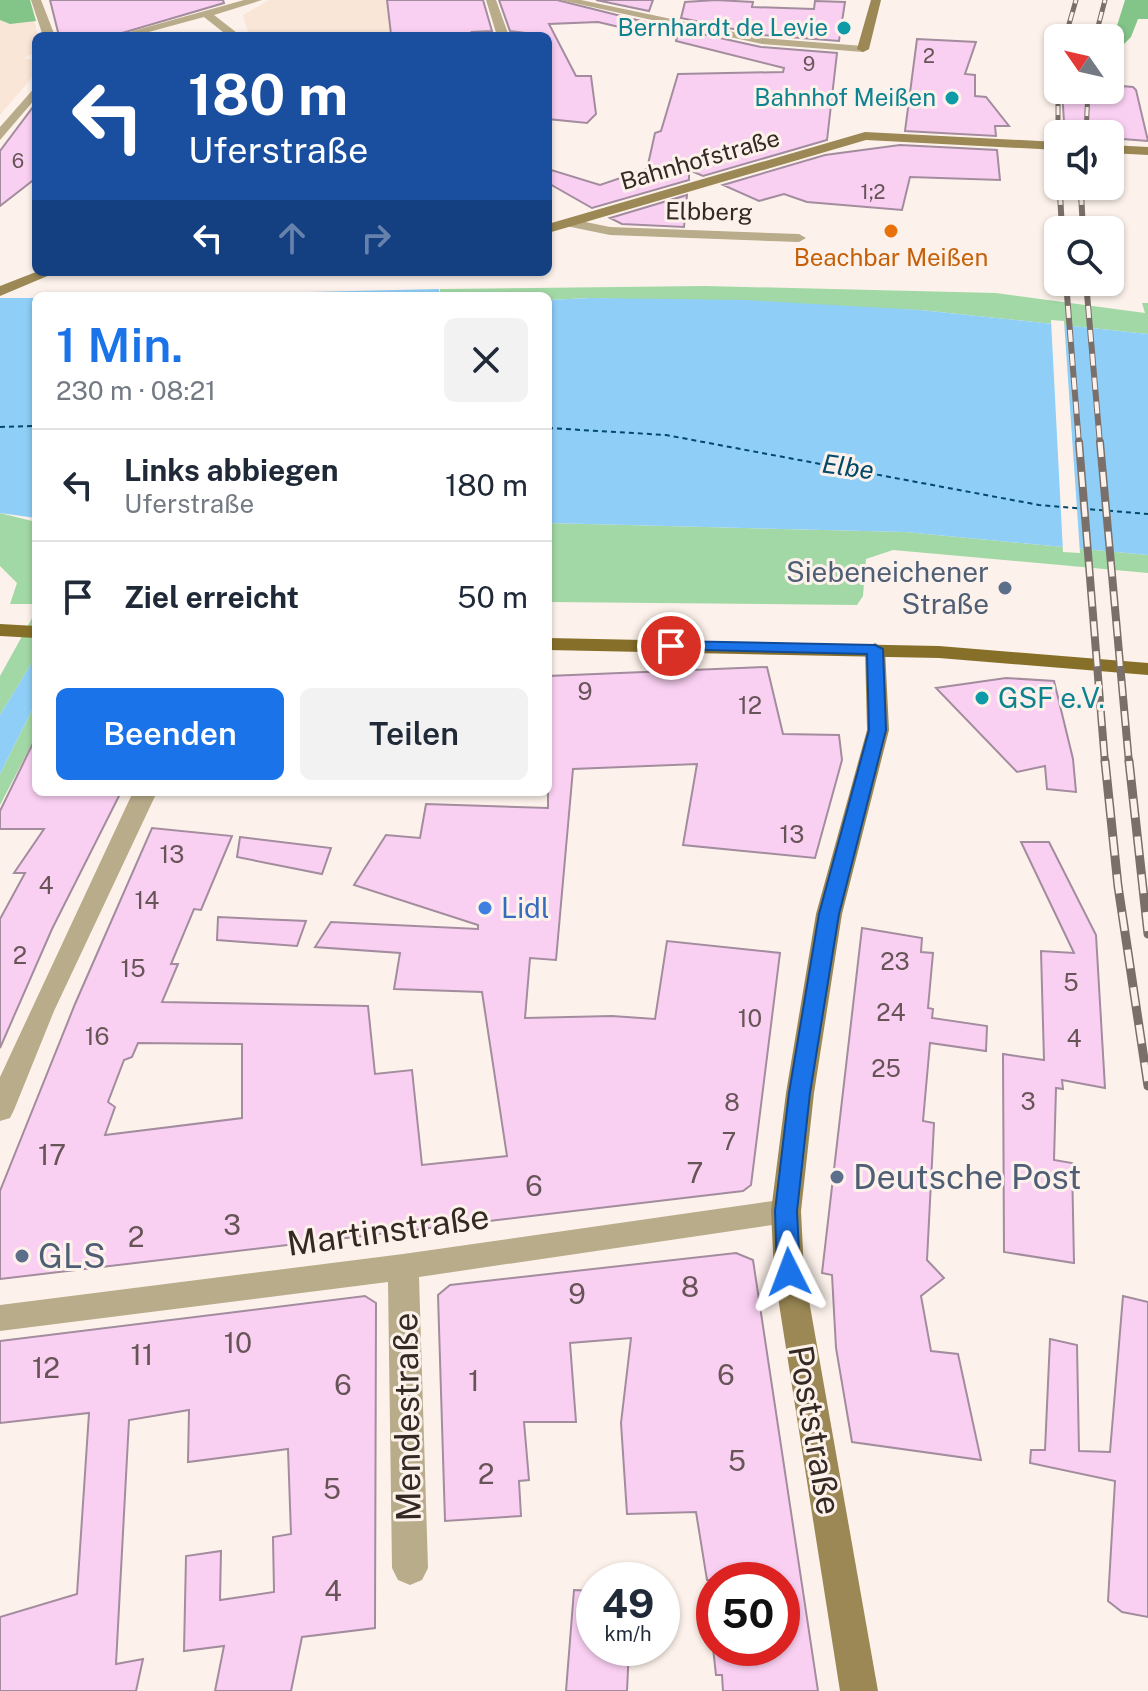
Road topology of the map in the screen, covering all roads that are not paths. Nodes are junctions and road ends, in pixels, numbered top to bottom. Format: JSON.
{"nodes":[{"id":1,"x":36,"y":0,"type":"edge"},
{"id":2,"x":257,"y":0,"type":"edge"},
{"id":3,"x":491,"y":0,"type":"edge"},
{"id":4,"x":565,"y":0,"type":"edge"},
{"id":5,"x":876,"y":0,"type":"edge"},
{"id":6,"x":208,"y":15,"type":"junction"},
{"id":7,"x":48,"y":32,"type":"edge"},
{"id":8,"x":138,"y":32,"type":"edge"},
{"id":9,"x":230,"y":32,"type":"edge"},
{"id":10,"x":502,"y":32,"type":"edge"},
{"id":11,"x":863,"y":49,"type":"joint"},
{"id":12,"x":32,"y":95,"type":"edge"},
{"id":13,"x":0,"y":136,"type":"edge"},
{"id":14,"x":1044,"y":145,"type":"edge"},
{"id":15,"x":1124,"y":150,"type":"edge"},
{"id":16,"x":1148,"y":151,"type":"edge"},
{"id":17,"x":571,"y":223,"type":"junction"},
{"id":18,"x":552,"y":228,"type":"edge"},
{"id":19,"x":799,"y":238,"type":"dead end"},
{"id":20,"x":37,"y":276,"type":"edge"},
{"id":21,"x":2,"y":288,"type":"edge"},
{"id":22,"x":0,"y":630,"type":"edge"},
{"id":23,"x":32,"y":631,"type":"edge"},
{"id":24,"x":552,"y":644,"type":"edge"},
{"id":25,"x":875,"y":649,"type":"junction"},
{"id":26,"x":1148,"y":669,"type":"edge"},
{"id":27,"x":144,"y":796,"type":"edge"},
{"id":28,"x":0,"y":1110,"type":"edge"},
{"id":29,"x":786,"y":1211,"type":"junction"},
{"id":30,"x":403,"y":1267,"type":"junction"},
{"id":31,"x":0,"y":1318,"type":"edge"},
{"id":32,"x":410,"y":1568,"type":"dead end"},
{"id":33,"x":859,"y":1691,"type":"edge"}],
"edges":[{"from":1,"to":7,"type":"street"},
{"from":2,"to":6,"type":"street"},
{"from":3,"to":10,"type":"street"},
{"from":4,"to":11,"type":"street"},
{"from":5,"to":11,"type":"main road"},
{"from":6,"to":8,"type":"street"},
{"from":6,"to":9,"type":"street"},
{"from":12,"to":13,"type":"street"},
{"from":14,"to":17,"type":"main road","name":"Bahnhofstraße"},
{"from":15,"to":16,"type":"main road"},
{"from":17,"to":18,"type":"main road","name":"Bahnhofstraße"},
{"from":17,"to":19,"type":"street","name":"Elbberg"},
{"from":20,"to":21,"type":"main road"},
{"from":22,"to":23,"type":"main road"},
{"from":24,"to":25,"type":"main road"},
{"from":25,"to":26,"type":"main road"},
{"from":25,"to":29,"type":"main road","name":"Poststraße"},
{"from":27,"to":28,"type":"street"},
{"from":29,"to":30,"type":"street","name":"Martinstraße"},
{"from":29,"to":33,"type":"main road","name":"Poststraße"},
{"from":30,"to":31,"type":"street","name":"Martinstraße"},
{"from":30,"to":32,"type":"street","name":"Mendestraße"}]}
